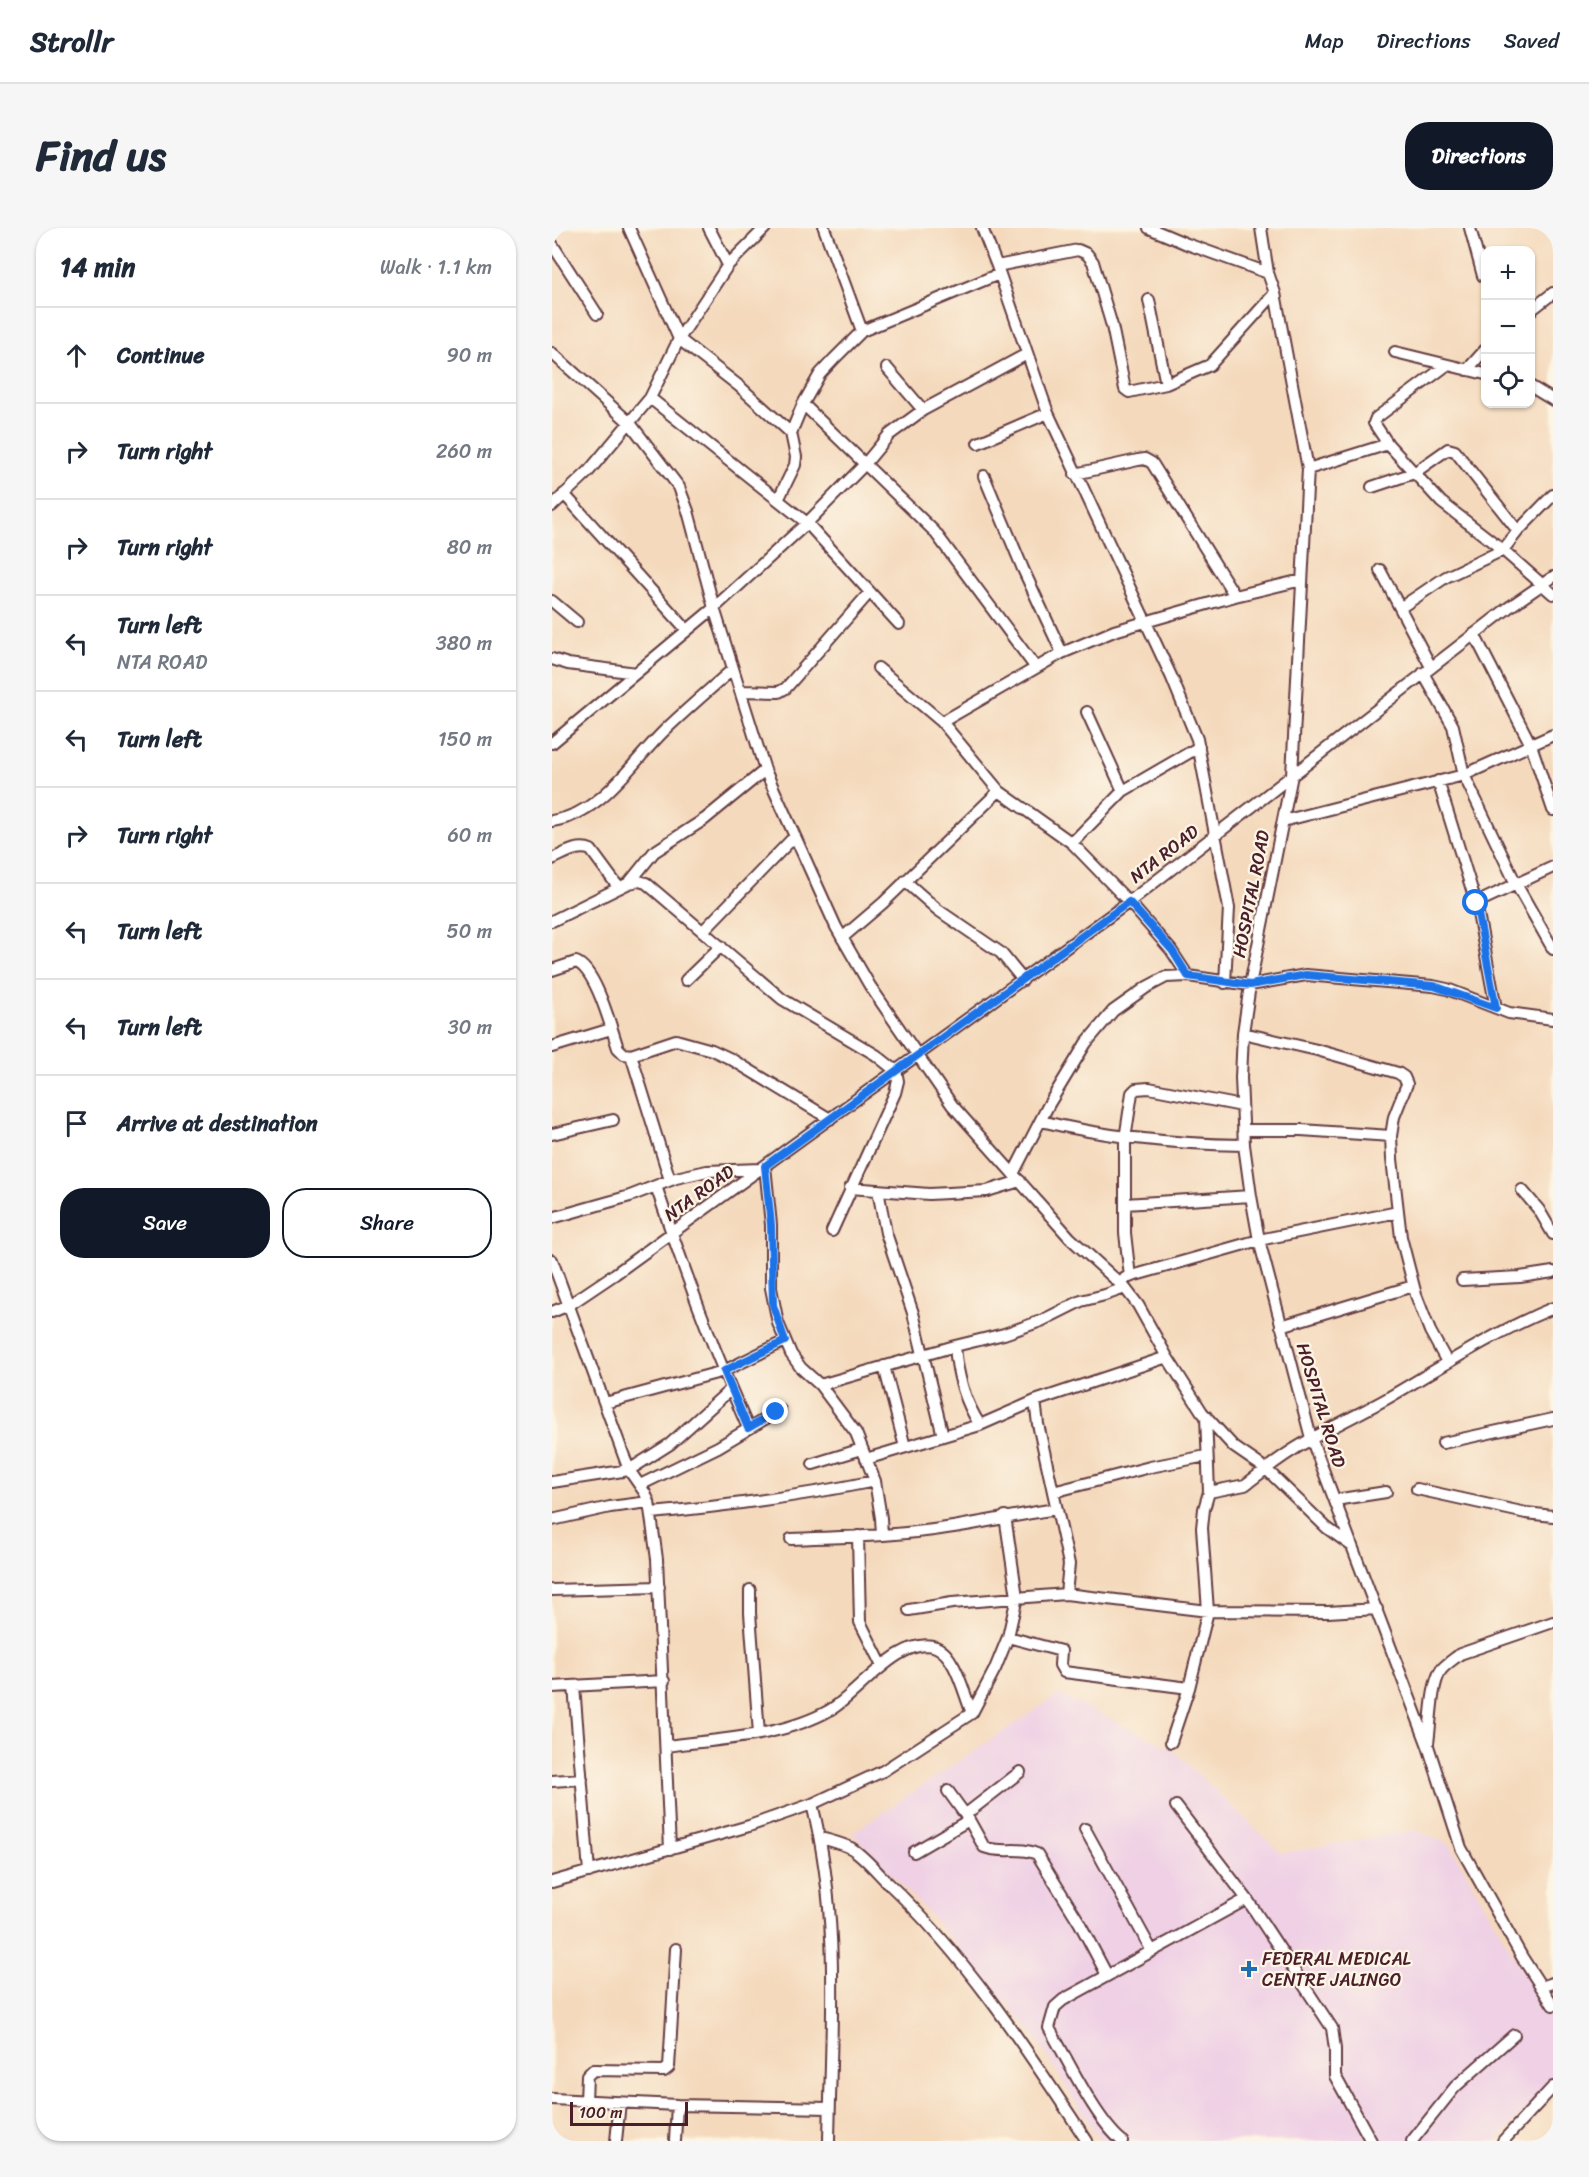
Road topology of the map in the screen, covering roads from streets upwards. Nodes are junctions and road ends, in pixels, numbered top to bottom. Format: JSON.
{"nodes":[{"id":1,"x":629,"y":228,"type":"edge"},
{"id":2,"x":710,"y":228,"type":"edge"},
{"id":3,"x":765,"y":228,"type":"edge"},
{"id":4,"x":824,"y":228,"type":"edge"},
{"id":5,"x":982,"y":228,"type":"edge"},
{"id":6,"x":1149,"y":228,"type":"edge"},
{"id":7,"x":1262,"y":228,"type":"edge"},
{"id":8,"x":1470,"y":228,"type":"edge"},
{"id":9,"x":552,"y":244,"type":"edge"},
{"id":10,"x":728,"y":265,"type":"junction"},
{"id":11,"x":1481,"y":269,"type":"edge"},
{"id":12,"x":998,"y":270,"type":"junction"},
{"id":13,"x":1268,"y":273,"type":"junction"},
{"id":14,"x":1275,"y":293,"type":"junction"},
{"id":15,"x":1553,"y":293,"type":"edge"},
{"id":16,"x":1149,"y":300,"type":"dead end"},
{"id":17,"x":1535,"y":307,"type":"edge"},
{"id":18,"x":597,"y":314,"type":"dead end"},
{"id":19,"x":861,"y":331,"type":"junction"},
{"id":20,"x":679,"y":339,"type":"junction"},
{"id":21,"x":1395,"y":352,"type":"dead end"},
{"id":22,"x":1027,"y":354,"type":"junction"},
{"id":23,"x":1481,"y":354,"type":"edge"},
{"id":24,"x":553,"y":355,"type":"edge"},
{"id":25,"x":1447,"y":365,"type":"junction"},
{"id":26,"x":887,"y":368,"type":"dead end"},
{"id":27,"x":1467,"y":370,"type":"junction"},
{"id":28,"x":1481,"y":373,"type":"edge"},
{"id":29,"x":1166,"y":384,"type":"junction"},
{"id":30,"x":1535,"y":389,"type":"edge"},
{"id":31,"x":650,"y":398,"type":"junction"},
{"id":32,"x":1553,"y":400,"type":"edge"},
{"id":33,"x":803,"y":404,"type":"junction"},
{"id":34,"x":923,"y":410,"type":"junction"},
{"id":35,"x":1048,"y":413,"type":"junction"},
{"id":36,"x":630,"y":423,"type":"junction"},
{"id":37,"x":791,"y":433,"type":"junction"},
{"id":38,"x":978,"y":443,"type":"dead end"},
{"id":39,"x":1388,"y":444,"type":"junction"},
{"id":40,"x":865,"y":464,"type":"junction"},
{"id":41,"x":1308,"y":469,"type":"junction"},
{"id":42,"x":1413,"y":473,"type":"junction"},
{"id":43,"x":1075,"y":474,"type":"junction"},
{"id":44,"x":984,"y":476,"type":"dead end"},
{"id":45,"x":1372,"y":487,"type":"dead end"},
{"id":46,"x":564,"y":494,"type":"junction"},
{"id":47,"x":1553,"y":495,"type":"edge"},
{"id":48,"x":778,"y":500,"type":"junction"},
{"id":49,"x":552,"y":506,"type":"edge"},
{"id":50,"x":807,"y":523,"type":"junction"},
{"id":51,"x":1518,"y":531,"type":"junction"},
{"id":52,"x":1503,"y":550,"type":"junction"},
{"id":53,"x":1380,"y":570,"type":"dead end"},
{"id":54,"x":1553,"y":577,"type":"edge"},
{"id":55,"x":1302,"y":580,"type":"junction"},
{"id":56,"x":1543,"y":584,"type":"junction"},
{"id":57,"x":870,"y":592,"type":"junction"},
{"id":58,"x":1553,"y":594,"type":"edge"},
{"id":59,"x":1235,"y":596,"type":"junction"},
{"id":60,"x":552,"y":601,"type":"edge"},
{"id":61,"x":714,"y":608,"type":"junction"},
{"id":62,"x":1400,"y":608,"type":"junction"},
{"id":63,"x":577,"y":622,"type":"dead end"},
{"id":64,"x":1146,"y":622,"type":"junction"},
{"id":65,"x":900,"y":624,"type":"dead end"},
{"id":66,"x":687,"y":630,"type":"junction"},
{"id":67,"x":1474,"y":634,"type":"junction"},
{"id":68,"x":1062,"y":653,"type":"junction"},
{"id":69,"x":552,"y":659,"type":"edge"},
{"id":70,"x":878,"y":668,"type":"dead end"},
{"id":71,"x":1036,"y":668,"type":"junction"},
{"id":72,"x":733,"y":669,"type":"junction"},
{"id":73,"x":1427,"y":670,"type":"junction"},
{"id":74,"x":636,"y":673,"type":"junction"},
{"id":75,"x":740,"y":691,"type":"junction"},
{"id":76,"x":1087,"y":712,"type":"dead end"},
{"id":77,"x":942,"y":722,"type":"junction"},
{"id":78,"x":1553,"y":735,"type":"edge"},
{"id":79,"x":552,"y":744,"type":"edge"},
{"id":80,"x":1531,"y":745,"type":"junction"},
{"id":81,"x":1198,"y":747,"type":"junction"},
{"id":82,"x":765,"y":770,"type":"junction"},
{"id":83,"x":1292,"y":774,"type":"junction"},
{"id":84,"x":1464,"y":775,"type":"junction"},
{"id":85,"x":1438,"y":781,"type":"junction"},
{"id":86,"x":999,"y":791,"type":"junction"},
{"id":87,"x":1123,"y":791,"type":"junction"},
{"id":88,"x":1553,"y":810,"type":"edge"},
{"id":89,"x":552,"y":820,"type":"edge"},
{"id":90,"x":1283,"y":821,"type":"junction"},
{"id":91,"x":795,"y":836,"type":"junction"},
{"id":92,"x":1214,"y":836,"type":"junction"},
{"id":93,"x":1072,"y":843,"type":"junction"},
{"id":94,"x":552,"y":859,"type":"edge"},
{"id":95,"x":1553,"y":867,"type":"edge"},
{"id":96,"x":905,"y":881,"type":"junction"},
{"id":97,"x":1516,"y":884,"type":"junction"},
{"id":98,"x":624,"y":886,"type":"junction"},
{"id":99,"x":1129,"y":902,"type":"junction"},
{"id":100,"x":1476,"y":903,"type":"junction"},
{"id":101,"x":552,"y":921,"type":"edge"},
{"id":102,"x":703,"y":931,"type":"junction"},
{"id":103,"x":842,"y":938,"type":"junction"},
{"id":104,"x":721,"y":946,"type":"junction"},
{"id":105,"x":1553,"y":949,"type":"edge"},
{"id":106,"x":552,"y":970,"type":"edge"},
{"id":107,"x":1188,"y":976,"type":"junction"},
{"id":108,"x":686,"y":980,"type":"dead end"},
{"id":109,"x":1023,"y":980,"type":"junction"},
{"id":110,"x":1225,"y":983,"type":"junction"},
{"id":111,"x":1250,"y":985,"type":"junction"},
{"id":112,"x":1496,"y":1008,"type":"junction"},
{"id":113,"x":1553,"y":1019,"type":"edge"},
{"id":114,"x":612,"y":1029,"type":"junction"},
{"id":115,"x":1243,"y":1033,"type":"junction"},
{"id":116,"x":552,"y":1047,"type":"edge"},
{"id":117,"x":631,"y":1054,"type":"junction"},
{"id":118,"x":918,"y":1055,"type":"junction"},
{"id":119,"x":896,"y":1071,"type":"junction"},
{"id":120,"x":1242,"y":1106,"type":"junction"},
{"id":121,"x":830,"y":1119,"type":"junction"},
{"id":122,"x":613,"y":1120,"type":"dead end"},
{"id":123,"x":1041,"y":1121,"type":"junction"},
{"id":124,"x":1244,"y":1130,"type":"junction"},
{"id":125,"x":552,"y":1134,"type":"edge"},
{"id":126,"x":1391,"y":1136,"type":"junction"},
{"id":127,"x":1125,"y":1138,"type":"junction"},
{"id":128,"x":1244,"y":1145,"type":"junction"},
{"id":129,"x":762,"y":1168,"type":"junction"},
{"id":130,"x":1017,"y":1178,"type":"junction"},
{"id":131,"x":670,"y":1180,"type":"junction"},
{"id":132,"x":656,"y":1186,"type":"junction"},
{"id":133,"x":850,"y":1188,"type":"junction"},
{"id":134,"x":878,"y":1190,"type":"junction"},
{"id":135,"x":1522,"y":1190,"type":"dead end"},
{"id":136,"x":1251,"y":1196,"type":"junction"},
{"id":137,"x":1125,"y":1204,"type":"junction"},
{"id":138,"x":1398,"y":1212,"type":"junction"},
{"id":139,"x":552,"y":1218,"type":"edge"},
{"id":140,"x":832,"y":1231,"type":"dead end"},
{"id":141,"x":672,"y":1234,"type":"junction"},
{"id":142,"x":1553,"y":1234,"type":"edge"},
{"id":143,"x":1259,"y":1240,"type":"junction"},
{"id":144,"x":552,"y":1260,"type":"edge"},
{"id":145,"x":1553,"y":1272,"type":"edge"},
{"id":146,"x":1130,"y":1277,"type":"junction"},
{"id":147,"x":1462,"y":1280,"type":"dead end"},
{"id":148,"x":1121,"y":1284,"type":"junction"},
{"id":149,"x":1413,"y":1286,"type":"junction"},
{"id":150,"x":569,"y":1305,"type":"junction"},
{"id":151,"x":1553,"y":1308,"type":"edge"},
{"id":152,"x":552,"y":1312,"type":"edge"},
{"id":153,"x":1281,"y":1326,"type":"junction"},
{"id":154,"x":785,"y":1341,"type":"junction"},
{"id":155,"x":955,"y":1346,"type":"junction"},
{"id":156,"x":925,"y":1354,"type":"junction"},
{"id":157,"x":1167,"y":1357,"type":"junction"},
{"id":158,"x":1447,"y":1362,"type":"junction"},
{"id":159,"x":884,"y":1366,"type":"junction"},
{"id":160,"x":724,"y":1371,"type":"junction"},
{"id":161,"x":820,"y":1385,"type":"junction"},
{"id":162,"x":731,"y":1389,"type":"junction"},
{"id":163,"x":1035,"y":1401,"type":"junction"},
{"id":164,"x":605,"y":1403,"type":"junction"},
{"id":165,"x":780,"y":1410,"type":"dead end"},
{"id":166,"x":1206,"y":1416,"type":"junction"},
{"id":167,"x":1553,"y":1419,"type":"edge"},
{"id":168,"x":980,"y":1425,"type":"junction"},
{"id":169,"x":748,"y":1428,"type":"junction"},
{"id":170,"x":944,"y":1436,"type":"junction"},
{"id":171,"x":1311,"y":1438,"type":"junction"},
{"id":172,"x":1443,"y":1443,"type":"dead end"},
{"id":173,"x":905,"y":1447,"type":"junction"},
{"id":174,"x":864,"y":1454,"type":"junction"},
{"id":175,"x":1206,"y":1456,"type":"junction"},
{"id":176,"x":813,"y":1464,"type":"dead end"},
{"id":177,"x":1266,"y":1469,"type":"junction"},
{"id":178,"x":629,"y":1470,"type":"junction"},
{"id":179,"x":874,"y":1481,"type":"junction"},
{"id":180,"x":552,"y":1482,"type":"edge"},
{"id":181,"x":640,"y":1485,"type":"junction"},
{"id":182,"x":1417,"y":1489,"type":"dead end"},
{"id":183,"x":1053,"y":1492,"type":"junction"},
{"id":184,"x":1209,"y":1492,"type":"junction"},
{"id":185,"x":1386,"y":1492,"type":"dead end"},
{"id":186,"x":1335,"y":1500,"type":"junction"},
{"id":187,"x":649,"y":1502,"type":"junction"},
{"id":188,"x":1057,"y":1509,"type":"junction"},
{"id":189,"x":652,"y":1514,"type":"junction"},
{"id":190,"x":1005,"y":1516,"type":"junction"},
{"id":191,"x":1553,"y":1516,"type":"edge"},
{"id":192,"x":552,"y":1520,"type":"edge"},
{"id":193,"x":882,"y":1535,"type":"junction"},
{"id":194,"x":858,"y":1536,"type":"junction"},
{"id":195,"x":791,"y":1539,"type":"dead end"},
{"id":196,"x":1353,"y":1547,"type":"junction"},
{"id":197,"x":659,"y":1587,"type":"junction"},
{"id":198,"x":552,"y":1590,"type":"edge"},
{"id":199,"x":750,"y":1590,"type":"dead end"},
{"id":200,"x":1066,"y":1594,"type":"junction"},
{"id":201,"x":1017,"y":1597,"type":"junction"},
{"id":202,"x":1377,"y":1609,"type":"junction"},
{"id":203,"x":909,"y":1610,"type":"dead end"},
{"id":204,"x":1208,"y":1611,"type":"junction"},
{"id":205,"x":1553,"y":1622,"type":"edge"},
{"id":206,"x":1008,"y":1637,"type":"junction"},
{"id":207,"x":882,"y":1666,"type":"junction"},
{"id":208,"x":664,"y":1681,"type":"junction"},
{"id":209,"x":574,"y":1686,"type":"junction"},
{"id":210,"x":552,"y":1687,"type":"edge"},
{"id":211,"x":1189,"y":1688,"type":"junction"},
{"id":212,"x":972,"y":1713,"type":"junction"},
{"id":213,"x":759,"y":1734,"type":"junction"},
{"id":214,"x":1172,"y":1742,"type":"dead end"},
{"id":215,"x":666,"y":1746,"type":"junction"},
{"id":216,"x":1428,"y":1746,"type":"junction"},
{"id":217,"x":1020,"y":1772,"type":"dead end"},
{"id":218,"x":582,"y":1779,"type":"junction"},
{"id":219,"x":552,"y":1781,"type":"edge"},
{"id":220,"x":948,"y":1791,"type":"dead end"},
{"id":221,"x":812,"y":1804,"type":"junction"},
{"id":222,"x":1176,"y":1806,"type":"dead end"},
{"id":223,"x":967,"y":1817,"type":"junction"},
{"id":224,"x":1085,"y":1828,"type":"dead end"},
{"id":225,"x":820,"y":1838,"type":"junction"},
{"id":226,"x":670,"y":1849,"type":"junction"},
{"id":227,"x":914,"y":1852,"type":"dead end"},
{"id":228,"x":589,"y":1872,"type":"junction"},
{"id":229,"x":552,"y":1882,"type":"edge"},
{"id":230,"x":1247,"y":1899,"type":"junction"},
{"id":231,"x":676,"y":1949,"type":"dead end"},
{"id":232,"x":1152,"y":1951,"type":"junction"},
{"id":233,"x":1107,"y":1975,"type":"junction"},
{"id":234,"x":1553,"y":1983,"type":"edge"},
{"id":235,"x":1541,"y":1988,"type":"junction"},
{"id":236,"x":1553,"y":2005,"type":"edge"},
{"id":237,"x":1514,"y":2035,"type":"dead end"},
{"id":238,"x":1553,"y":2087,"type":"edge"},
{"id":239,"x":552,"y":2099,"type":"edge"},
{"id":240,"x":586,"y":2101,"type":"junction"},
{"id":241,"x":620,"y":2102,"type":"junction"},
{"id":242,"x":677,"y":2105,"type":"junction"},
{"id":243,"x":829,"y":2108,"type":"junction"},
{"id":244,"x":616,"y":2141,"type":"edge"},
{"id":245,"x":675,"y":2141,"type":"edge"},
{"id":246,"x":829,"y":2141,"type":"edge"},
{"id":247,"x":1087,"y":2141,"type":"edge"},
{"id":248,"x":1122,"y":2141,"type":"edge"},
{"id":249,"x":1371,"y":2141,"type":"edge"},
{"id":250,"x":1412,"y":2141,"type":"edge"},
{"id":251,"x":1503,"y":2141,"type":"edge"}],
"edges":[{"from":1,"to":20,"type":"street"},
{"from":2,"to":10,"type":"street"},
{"from":3,"to":10,"type":"street"},
{"from":4,"to":19,"type":"street"},
{"from":5,"to":12,"type":"street"},
{"from":6,"to":13,"type":"street"},
{"from":7,"to":13,"type":"street","name":"HOSPITAL ROAD"},
{"from":8,"to":11,"type":"street"},
{"from":9,"to":18,"type":"street"},
{"from":10,"to":20,"type":"street"},
{"from":12,"to":19,"type":"street"},
{"from":12,"to":22,"type":"street"},
{"from":12,"to":29,"type":"street"},
{"from":13,"to":14,"type":"street","name":"HOSPITAL ROAD"},
{"from":14,"to":29,"type":"street"},
{"from":14,"to":41,"type":"street","name":"HOSPITAL ROAD"},
{"from":15,"to":17,"type":"street"},
{"from":16,"to":29,"type":"street"},
{"from":19,"to":33,"type":"street"},
{"from":20,"to":31,"type":"street"},
{"from":20,"to":37,"type":"street"},
{"from":21,"to":25,"type":"street"},
{"from":22,"to":34,"type":"street"},
{"from":22,"to":35,"type":"street"},
{"from":23,"to":27,"type":"street"},
{"from":24,"to":36,"type":"street"},
{"from":25,"to":27,"type":"street"},
{"from":25,"to":39,"type":"street"},
{"from":26,"to":34,"type":"street"},
{"from":27,"to":28,"type":"street"},
{"from":30,"to":32,"type":"street"},
{"from":31,"to":36,"type":"street"},
{"from":31,"to":48,"type":"street"},
{"from":33,"to":37,"type":"street"},
{"from":33,"to":40,"type":"street"},
{"from":34,"to":40,"type":"street"},
{"from":35,"to":38,"type":"street"},
{"from":35,"to":43,"type":"street"},
{"from":36,"to":46,"type":"street"},
{"from":36,"to":61,"type":"street"},
{"from":37,"to":48,"type":"street"},
{"from":39,"to":41,"type":"street"},
{"from":39,"to":42,"type":"street"},
{"from":40,"to":50,"type":"street"},
{"from":40,"to":71,"type":"street"},
{"from":41,"to":55,"type":"street","name":"HOSPITAL ROAD"},
{"from":42,"to":45,"type":"street"},
{"from":42,"to":51,"type":"street"},
{"from":42,"to":52,"type":"street"},
{"from":43,"to":59,"type":"street"},
{"from":43,"to":64,"type":"street"},
{"from":44,"to":68,"type":"street"},
{"from":46,"to":49,"type":"street"},
{"from":46,"to":66,"type":"street"},
{"from":47,"to":51,"type":"street"},
{"from":48,"to":50,"type":"street"},
{"from":50,"to":57,"type":"street"},
{"from":50,"to":61,"type":"street"},
{"from":51,"to":52,"type":"street"},
{"from":52,"to":56,"type":"street"},
{"from":52,"to":62,"type":"street"},
{"from":53,"to":62,"type":"street"},
{"from":54,"to":56,"type":"street","name":"NTA ROAD"},
{"from":55,"to":59,"type":"street"},
{"from":55,"to":83,"type":"street","name":"HOSPITAL ROAD"},
{"from":56,"to":58,"type":"street"},
{"from":56,"to":67,"type":"street","name":"NTA ROAD"},
{"from":57,"to":65,"type":"street"},
{"from":57,"to":75,"type":"street"},
{"from":59,"to":64,"type":"street"},
{"from":60,"to":63,"type":"street"},
{"from":61,"to":66,"type":"street"},
{"from":61,"to":72,"type":"street"},
{"from":62,"to":73,"type":"street"},
{"from":64,"to":68,"type":"street"},
{"from":64,"to":81,"type":"street"},
{"from":66,"to":74,"type":"street"},
{"from":67,"to":73,"type":"street","name":"NTA ROAD"},
{"from":67,"to":80,"type":"street"},
{"from":68,"to":71,"type":"street"},
{"from":69,"to":74,"type":"street"},
{"from":70,"to":77,"type":"street"},
{"from":71,"to":77,"type":"street"},
{"from":72,"to":75,"type":"street"},
{"from":72,"to":89,"type":"street"},
{"from":73,"to":83,"type":"street","name":"NTA ROAD"},
{"from":73,"to":84,"type":"street"},
{"from":74,"to":79,"type":"street"},
{"from":75,"to":82,"type":"street"},
{"from":76,"to":87,"type":"street"},
{"from":77,"to":86,"type":"street"},
{"from":78,"to":80,"type":"street"},
{"from":80,"to":84,"type":"street"},
{"from":80,"to":88,"type":"street"},
{"from":81,"to":87,"type":"street"},
{"from":81,"to":92,"type":"street"},
{"from":82,"to":91,"type":"street"},
{"from":82,"to":98,"type":"street"},
{"from":83,"to":90,"type":"street","name":"HOSPITAL ROAD"},
{"from":83,"to":92,"type":"street","name":"NTA ROAD"},
{"from":84,"to":85,"type":"street"},
{"from":84,"to":97,"type":"street"},
{"from":85,"to":90,"type":"street"},
{"from":85,"to":100,"type":"street"},
{"from":86,"to":93,"type":"street"},
{"from":86,"to":96,"type":"street"},
{"from":87,"to":93,"type":"street"},
{"from":90,"to":111,"type":"street","name":"HOSPITAL ROAD"},
{"from":91,"to":102,"type":"street"},
{"from":91,"to":103,"type":"street"},
{"from":92,"to":99,"type":"street","name":"NTA ROAD"},
{"from":92,"to":110,"type":"street"},
{"from":93,"to":99,"type":"street"},
{"from":94,"to":98,"type":"street"},
{"from":95,"to":97,"type":"street"},
{"from":96,"to":103,"type":"street"},
{"from":96,"to":109,"type":"street"},
{"from":97,"to":100,"type":"street"},
{"from":97,"to":105,"type":"street"},
{"from":98,"to":101,"type":"street"},
{"from":98,"to":102,"type":"street"},
{"from":99,"to":107,"type":"street"},
{"from":99,"to":109,"type":"street","name":"NTA ROAD"},
{"from":100,"to":112,"type":"street"},
{"from":102,"to":104,"type":"street"},
{"from":103,"to":118,"type":"street"},
{"from":104,"to":108,"type":"street"},
{"from":104,"to":119,"type":"street"},
{"from":106,"to":114,"type":"street"},
{"from":107,"to":110,"type":"street"},
{"from":107,"to":123,"type":"street"},
{"from":109,"to":118,"type":"street","name":"NTA ROAD"},
{"from":110,"to":111,"type":"street"},
{"from":111,"to":112,"type":"street"},
{"from":111,"to":115,"type":"street","name":"HOSPITAL ROAD"},
{"from":112,"to":113,"type":"street"},
{"from":114,"to":116,"type":"street"},
{"from":114,"to":117,"type":"street"},
{"from":115,"to":120,"type":"street","name":"HOSPITAL ROAD"},
{"from":115,"to":126,"type":"street"},
{"from":117,"to":121,"type":"street"},
{"from":117,"to":131,"type":"street"},
{"from":118,"to":119,"type":"street","name":"NTA ROAD"},
{"from":118,"to":130,"type":"street"},
{"from":119,"to":121,"type":"street","name":"NTA ROAD"},
{"from":119,"to":133,"type":"street"},
{"from":120,"to":124,"type":"street","name":"HOSPITAL ROAD"},
{"from":120,"to":127,"type":"street"},
{"from":121,"to":129,"type":"street","name":"NTA ROAD"},
{"from":122,"to":125,"type":"street"},
{"from":123,"to":127,"type":"street"},
{"from":123,"to":130,"type":"street"},
{"from":124,"to":126,"type":"street"},
{"from":124,"to":128,"type":"street","name":"HOSPITAL ROAD"},
{"from":126,"to":138,"type":"street"},
{"from":127,"to":128,"type":"street"},
{"from":127,"to":137,"type":"street"},
{"from":128,"to":136,"type":"street","name":"HOSPITAL ROAD"},
{"from":129,"to":131,"type":"street"},
{"from":129,"to":141,"type":"street","name":"NTA ROAD"},
{"from":129,"to":154,"type":"street"},
{"from":130,"to":134,"type":"street"},
{"from":130,"to":148,"type":"street"},
{"from":131,"to":132,"type":"street"},
{"from":132,"to":139,"type":"street"},
{"from":132,"to":141,"type":"street"},
{"from":133,"to":134,"type":"street"},
{"from":133,"to":140,"type":"street"},
{"from":134,"to":156,"type":"street"},
{"from":135,"to":142,"type":"street"},
{"from":136,"to":137,"type":"street"},
{"from":136,"to":143,"type":"street","name":"HOSPITAL ROAD"},
{"from":137,"to":146,"type":"street"},
{"from":138,"to":143,"type":"street"},
{"from":138,"to":149,"type":"street"},
{"from":141,"to":150,"type":"street","name":"NTA ROAD"},
{"from":141,"to":160,"type":"street"},
{"from":143,"to":146,"type":"street"},
{"from":143,"to":153,"type":"street","name":"HOSPITAL ROAD"},
{"from":144,"to":150,"type":"street"},
{"from":145,"to":147,"type":"street"},
{"from":146,"to":148,"type":"street"},
{"from":148,"to":155,"type":"street"},
{"from":148,"to":157,"type":"street"},
{"from":149,"to":153,"type":"street"},
{"from":149,"to":158,"type":"street"},
{"from":150,"to":152,"type":"street","name":"NTA ROAD"},
{"from":150,"to":164,"type":"street"},
{"from":151,"to":158,"type":"street"},
{"from":153,"to":171,"type":"street","name":"HOSPITAL ROAD"},
{"from":154,"to":160,"type":"street"},
{"from":154,"to":161,"type":"street"},
{"from":155,"to":156,"type":"street"},
{"from":155,"to":168,"type":"street"},
{"from":156,"to":159,"type":"street"},
{"from":156,"to":170,"type":"street"},
{"from":157,"to":163,"type":"street"},
{"from":157,"to":166,"type":"street"},
{"from":158,"to":171,"type":"street"},
{"from":159,"to":161,"type":"street"},
{"from":159,"to":173,"type":"street"},
{"from":160,"to":162,"type":"street"},
{"from":160,"to":164,"type":"street"},
{"from":161,"to":174,"type":"street"},
{"from":162,"to":169,"type":"street"},
{"from":162,"to":178,"type":"street"},
{"from":163,"to":168,"type":"street"},
{"from":163,"to":183,"type":"street"},
{"from":164,"to":178,"type":"street"},
{"from":165,"to":169,"type":"street"},
{"from":166,"to":175,"type":"street"},
{"from":166,"to":177,"type":"street"},
{"from":167,"to":172,"type":"street"},
{"from":168,"to":170,"type":"street"},
{"from":169,"to":181,"type":"street"},
{"from":170,"to":173,"type":"street"},
{"from":171,"to":177,"type":"street"},
{"from":171,"to":186,"type":"street","name":"HOSPITAL ROAD"},
{"from":173,"to":174,"type":"street"},
{"from":174,"to":176,"type":"street"},
{"from":174,"to":179,"type":"street"},
{"from":175,"to":183,"type":"street"},
{"from":175,"to":184,"type":"street"},
{"from":177,"to":184,"type":"street"},
{"from":177,"to":196,"type":"street"},
{"from":178,"to":180,"type":"street"},
{"from":178,"to":181,"type":"street"},
{"from":179,"to":189,"type":"street"},
{"from":179,"to":193,"type":"street"},
{"from":181,"to":187,"type":"street"},
{"from":182,"to":191,"type":"street"},
{"from":183,"to":188,"type":"street"},
{"from":184,"to":204,"type":"street"},
{"from":185,"to":186,"type":"street"},
{"from":186,"to":196,"type":"street","name":"HOSPITAL ROAD"},
{"from":187,"to":189,"type":"street"},
{"from":187,"to":192,"type":"street"},
{"from":188,"to":190,"type":"street"},
{"from":188,"to":200,"type":"street"},
{"from":189,"to":197,"type":"street"},
{"from":190,"to":193,"type":"street"},
{"from":190,"to":201,"type":"street"},
{"from":193,"to":194,"type":"street"},
{"from":194,"to":195,"type":"street"},
{"from":194,"to":207,"type":"street"},
{"from":196,"to":202,"type":"street","name":"HOSPITAL ROAD"},
{"from":197,"to":198,"type":"street"},
{"from":197,"to":208,"type":"street"},
{"from":199,"to":213,"type":"street"},
{"from":200,"to":201,"type":"street"},
{"from":200,"to":204,"type":"street"},
{"from":201,"to":203,"type":"street"},
{"from":201,"to":206,"type":"street"},
{"from":202,"to":204,"type":"street"},
{"from":202,"to":216,"type":"street","name":"HOSPITAL ROAD"},
{"from":204,"to":211,"type":"street"},
{"from":205,"to":216,"type":"street"},
{"from":206,"to":211,"type":"street"},
{"from":206,"to":212,"type":"street"},
{"from":207,"to":212,"type":"street"},
{"from":207,"to":213,"type":"street"},
{"from":208,"to":209,"type":"street"},
{"from":208,"to":215,"type":"street"},
{"from":209,"to":210,"type":"street"},
{"from":209,"to":218,"type":"street"},
{"from":211,"to":214,"type":"street"},
{"from":212,"to":221,"type":"street"},
{"from":213,"to":215,"type":"street"},
{"from":215,"to":226,"type":"street"},
{"from":216,"to":235,"type":"street","name":"HOSPITAL ROAD"},
{"from":217,"to":223,"type":"street"},
{"from":218,"to":219,"type":"street"},
{"from":218,"to":228,"type":"street"},
{"from":220,"to":223,"type":"street"},
{"from":221,"to":225,"type":"street"},
{"from":221,"to":226,"type":"street"},
{"from":222,"to":230,"type":"street"},
{"from":223,"to":227,"type":"street"},
{"from":223,"to":233,"type":"street"},
{"from":224,"to":232,"type":"street"},
{"from":225,"to":243,"type":"street"},
{"from":225,"to":247,"type":"street"},
{"from":226,"to":228,"type":"street"},
{"from":228,"to":229,"type":"street"},
{"from":230,"to":232,"type":"street"},
{"from":230,"to":249,"type":"street"},
{"from":231,"to":240,"type":"street"},
{"from":232,"to":233,"type":"street"},
{"from":233,"to":248,"type":"street"},
{"from":234,"to":235,"type":"street"},
{"from":235,"to":236,"type":"street","name":"HOSPITAL ROAD"},
{"from":237,"to":250,"type":"street"},
{"from":238,"to":251,"type":"street"},
{"from":239,"to":240,"type":"street"},
{"from":240,"to":241,"type":"street"},
{"from":241,"to":242,"type":"street"},
{"from":241,"to":244,"type":"street"},
{"from":242,"to":243,"type":"street"},
{"from":242,"to":245,"type":"street"},
{"from":243,"to":246,"type":"street"}]}
